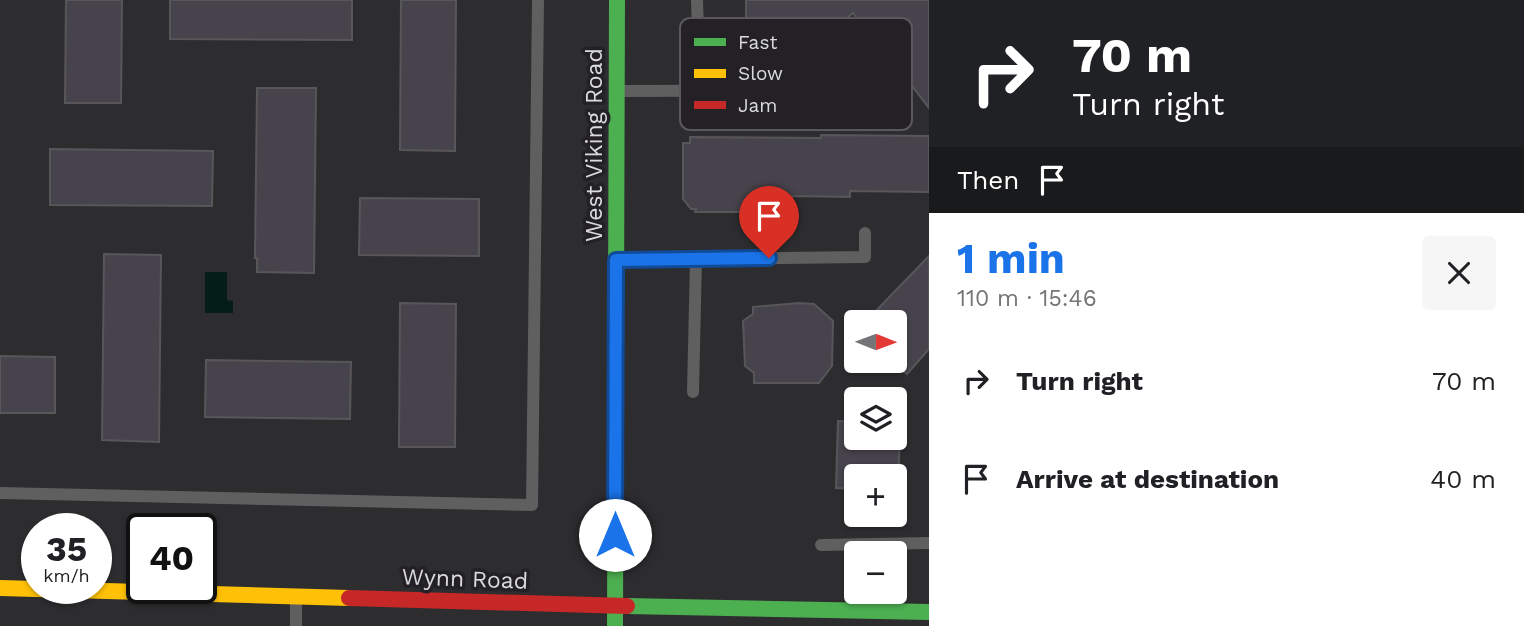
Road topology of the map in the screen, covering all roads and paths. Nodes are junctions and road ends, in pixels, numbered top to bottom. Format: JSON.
{"nodes":[{"id":1,"x":538,"y":0,"type":"edge"},
{"id":2,"x":617,"y":0,"type":"edge"},
{"id":3,"x":697,"y":0,"type":"edge"},
{"id":4,"x":698,"y":18,"type":"edge"},
{"id":5,"x":616,"y":91,"type":"junction"},
{"id":6,"x":680,"y":91,"type":"edge"},
{"id":7,"x":865,"y":233,"type":"dead end"},
{"id":8,"x":696,"y":259,"type":"junction"},
{"id":9,"x":616,"y":260,"type":"junction"},
{"id":10,"x":693,"y":392,"type":"dead end"},
{"id":11,"x":0,"y":493,"type":"edge"},
{"id":12,"x":929,"y":543,"type":"edge"},
{"id":13,"x":821,"y":545,"type":"dead end"},
{"id":14,"x":0,"y":588,"type":"edge"},
{"id":15,"x":297,"y":597,"type":"junction"},
{"id":16,"x":615,"y":606,"type":"junction"},
{"id":17,"x":929,"y":612,"type":"edge"},
{"id":18,"x":296,"y":626,"type":"edge"},
{"id":19,"x":615,"y":626,"type":"edge"}],
"edges":[{"from":1,"to":11,"type":"lane"},
{"from":2,"to":5,"type":"street","name":"West Viking Road"},
{"from":3,"to":4,"type":"lane"},
{"from":5,"to":6,"type":"lane"},
{"from":5,"to":9,"type":"street","name":"West Viking Road"},
{"from":7,"to":8,"type":"lane"},
{"from":8,"to":9,"type":"lane"},
{"from":8,"to":10,"type":"lane"},
{"from":9,"to":16,"type":"street","name":"West Viking Road"},
{"from":12,"to":13,"type":"lane"},
{"from":14,"to":15,"type":"street","name":"Wynn Road"},
{"from":15,"to":16,"type":"street","name":"Wynn Road"},
{"from":15,"to":18,"type":"lane"},
{"from":16,"to":17,"type":"street","name":"Wynn Road"},
{"from":16,"to":19,"type":"street","name":"West Viking Road"}]}
